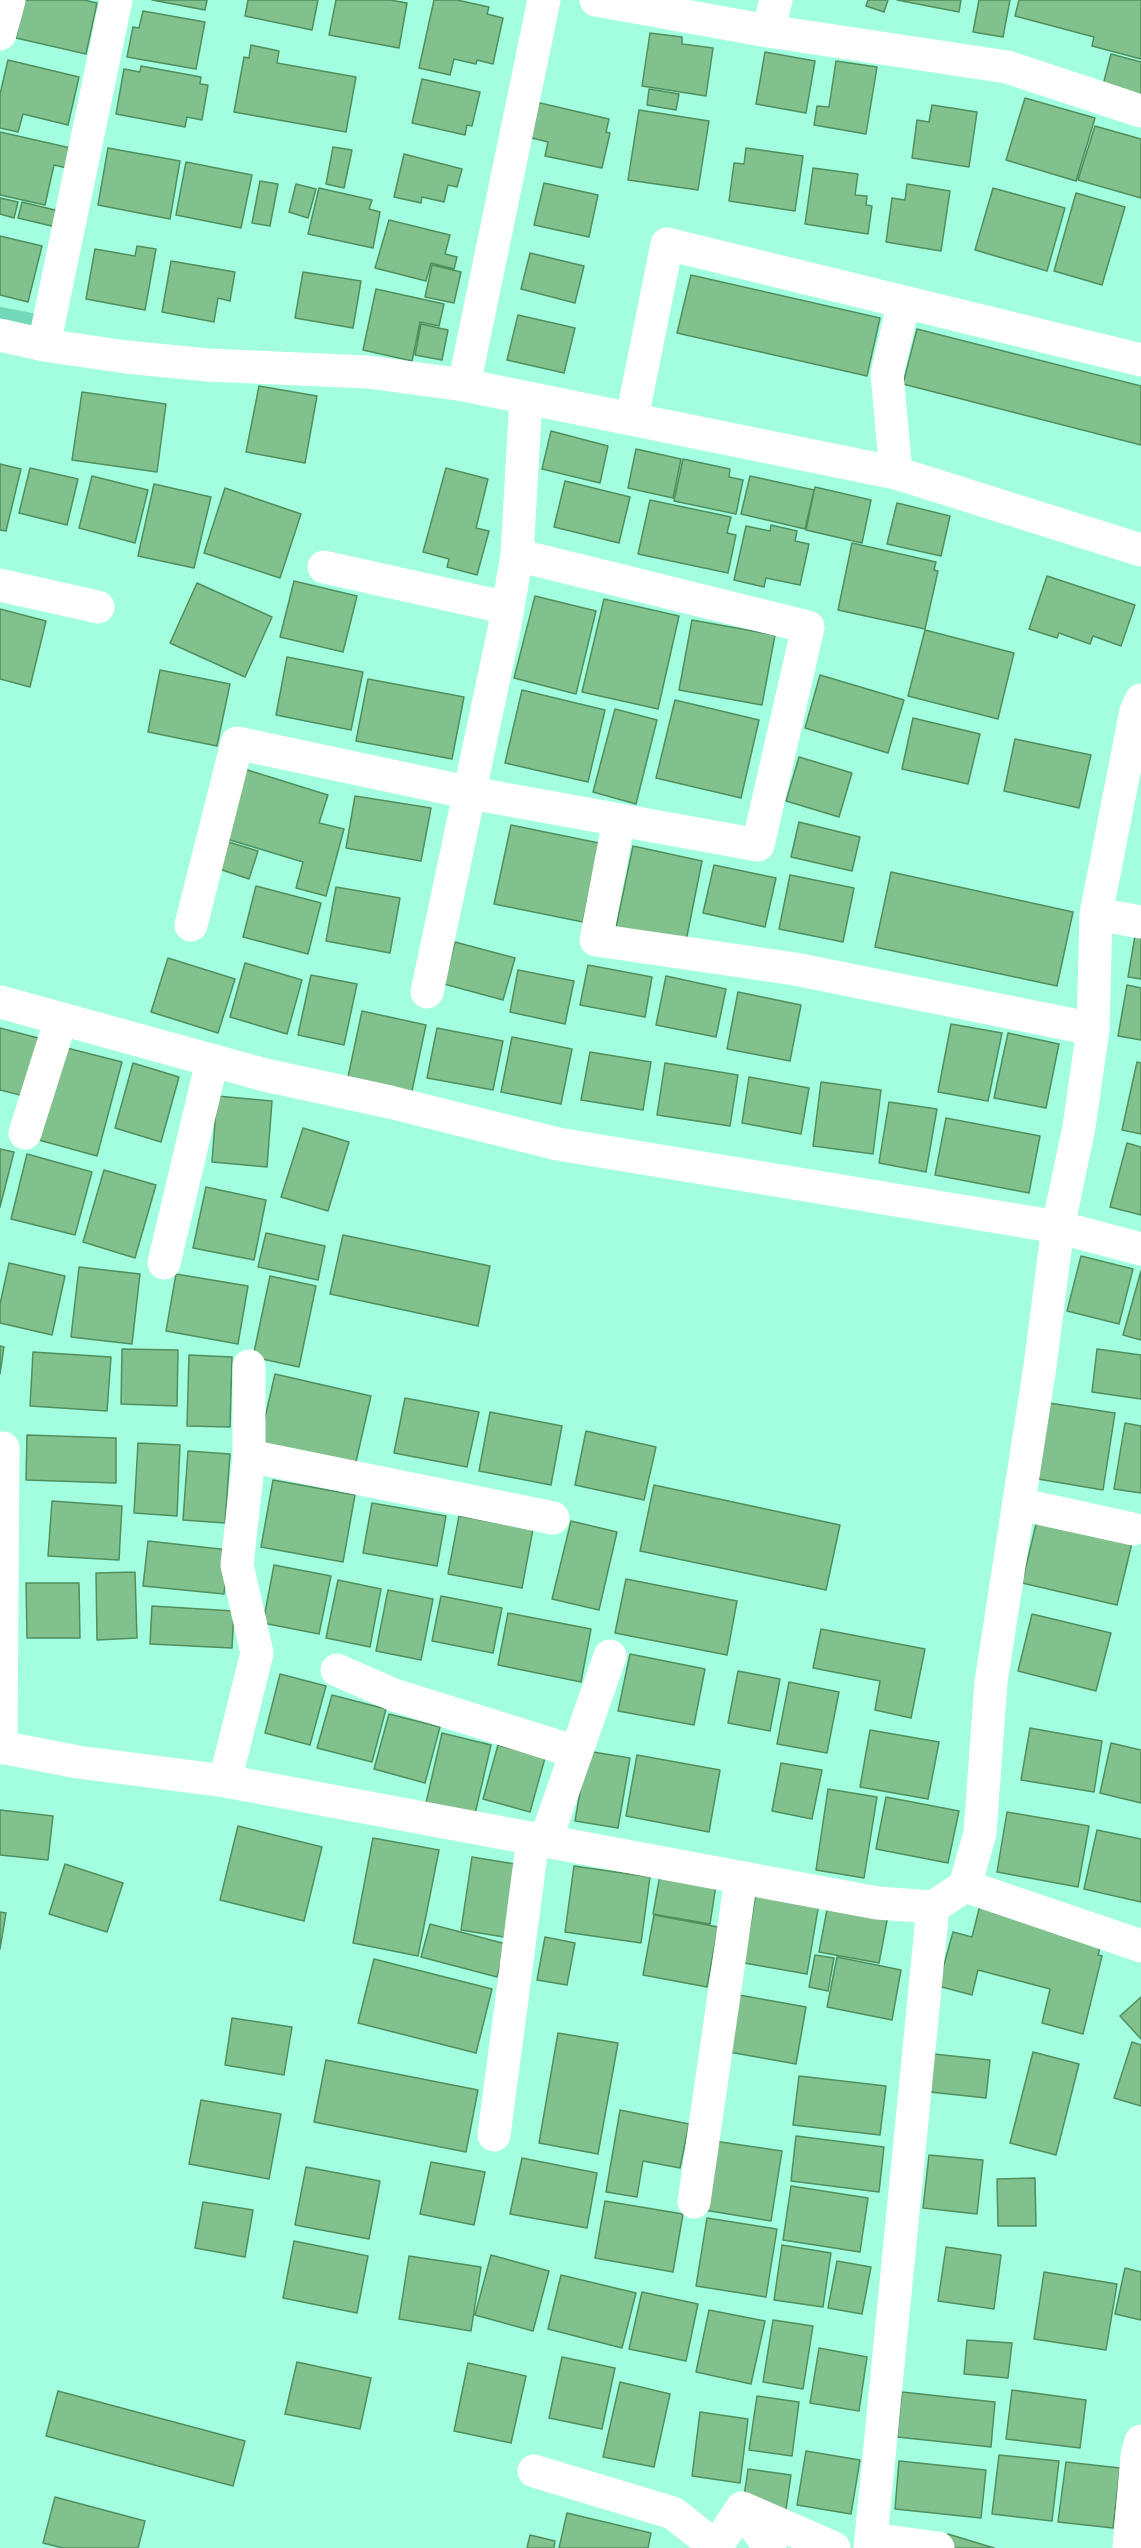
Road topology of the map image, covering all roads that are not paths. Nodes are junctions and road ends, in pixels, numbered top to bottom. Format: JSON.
{"nodes":[{"id":1,"x":9,"y":0,"type":"edge"},
{"id":2,"x":116,"y":0,"type":"edge"},
{"id":3,"x":544,"y":0,"type":"edge"},
{"id":4,"x":596,"y":0,"type":"edge"},
{"id":5,"x":772,"y":15,"type":"edge"},
{"id":6,"x":0,"y":34,"type":"edge"},
{"id":7,"x":1141,"y":111,"type":"edge"},
{"id":8,"x":904,"y":302,"type":"junction"},
{"id":9,"x":0,"y":335,"type":"edge"},
{"id":10,"x":44,"y":345,"type":"junction"},
{"id":11,"x":1141,"y":360,"type":"edge"},
{"id":12,"x":464,"y":385,"type":"junction"},
{"id":13,"x":526,"y":398,"type":"junction"},
{"id":14,"x":632,"y":418,"type":"junction"},
{"id":15,"x":897,"y":473,"type":"junction"},
{"id":16,"x":1141,"y":550,"type":"edge"},
{"id":17,"x":516,"y":555,"type":"junction"},
{"id":18,"x":324,"y":567,"type":"dead end"},
{"id":19,"x":0,"y":585,"type":"edge"},
{"id":20,"x":98,"y":607,"type":"dead end"},
{"id":21,"x":508,"y":608,"type":"junction"},
{"id":22,"x":1141,"y":700,"type":"edge"},
{"id":23,"x":471,"y":794,"type":"junction"},
{"id":24,"x":619,"y":820,"type":"junction"},
{"id":25,"x":1096,"y":914,"type":"junction"},
{"id":26,"x":1141,"y":922,"type":"edge"},
{"id":27,"x":191,"y":925,"type":"dead end"},
{"id":28,"x":427,"y":992,"type":"dead end"},
{"id":29,"x":0,"y":1002,"type":"edge"},
{"id":30,"x":61,"y":1019,"type":"junction"},
{"id":31,"x":1093,"y":1029,"type":"junction"},
{"id":32,"x":212,"y":1061,"type":"junction"},
{"id":33,"x":25,"y":1133,"type":"dead end"},
{"id":34,"x":1058,"y":1227,"type":"junction"},
{"id":35,"x":1141,"y":1249,"type":"edge"},
{"id":36,"x":164,"y":1263,"type":"dead end"},
{"id":37,"x":249,"y":1366,"type":"dead end"},
{"id":38,"x":3,"y":1448,"type":"dead end"},
{"id":39,"x":249,"y":1456,"type":"junction"},
{"id":40,"x":1019,"y":1504,"type":"junction"},
{"id":41,"x":554,"y":1518,"type":"dead end"},
{"id":42,"x":1133,"y":1529,"type":"dead end"},
{"id":43,"x":610,"y":1656,"type":"dead end"},
{"id":44,"x":337,"y":1670,"type":"dead end"},
{"id":45,"x":1,"y":1748,"type":"edge"},
{"id":46,"x":576,"y":1752,"type":"junction"},
{"id":47,"x":225,"y":1781,"type":"junction"},
{"id":48,"x":539,"y":1841,"type":"junction"},
{"id":49,"x":741,"y":1878,"type":"junction"},
{"id":50,"x":965,"y":1886,"type":"junction"},
{"id":51,"x":933,"y":1907,"type":"junction"},
{"id":52,"x":1141,"y":1946,"type":"edge"},
{"id":53,"x":495,"y":2135,"type":"dead end"},
{"id":54,"x":694,"y":2202,"type":"dead end"},
{"id":55,"x":1141,"y":2441,"type":"edge"},
{"id":56,"x":534,"y":2471,"type":"dead end"},
{"id":57,"x":742,"y":2508,"type":"junction"},
{"id":58,"x":870,"y":2543,"type":"edge"},
{"id":59,"x":770,"y":2548,"type":"edge"},
{"id":60,"x":834,"y":2548,"type":"edge"},
{"id":61,"x":938,"y":2548,"type":"edge"},
{"id":62,"x":1129,"y":2548,"type":"edge"}],
"edges":[{"from":1,"to":6,"type":"street"},
{"from":2,"to":10,"type":"street"},
{"from":3,"to":12,"type":"street"},
{"from":4,"to":5,"type":"street"},
{"from":5,"to":7,"type":"street"},
{"from":8,"to":11,"type":"street"},
{"from":8,"to":14,"type":"street"},
{"from":8,"to":15,"type":"street"},
{"from":9,"to":10,"type":"street"},
{"from":10,"to":12,"type":"street"},
{"from":12,"to":13,"type":"street"},
{"from":13,"to":14,"type":"street"},
{"from":13,"to":17,"type":"street"},
{"from":14,"to":15,"type":"street"},
{"from":15,"to":16,"type":"street"},
{"from":17,"to":21,"type":"street"},
{"from":17,"to":24,"type":"street"},
{"from":18,"to":21,"type":"street"},
{"from":19,"to":20,"type":"street"},
{"from":21,"to":23,"type":"street"},
{"from":22,"to":25,"type":"street"},
{"from":23,"to":24,"type":"street"},
{"from":23,"to":27,"type":"street"},
{"from":23,"to":28,"type":"street"},
{"from":24,"to":31,"type":"street"},
{"from":25,"to":26,"type":"street"},
{"from":25,"to":31,"type":"street"},
{"from":29,"to":30,"type":"street"},
{"from":30,"to":32,"type":"street"},
{"from":30,"to":33,"type":"street"},
{"from":31,"to":34,"type":"street"},
{"from":32,"to":34,"type":"street"},
{"from":32,"to":36,"type":"street"},
{"from":34,"to":35,"type":"street"},
{"from":34,"to":40,"type":"street"},
{"from":37,"to":39,"type":"street"},
{"from":38,"to":45,"type":"street"},
{"from":39,"to":41,"type":"street"},
{"from":39,"to":47,"type":"street"},
{"from":40,"to":42,"type":"street"},
{"from":40,"to":50,"type":"street"},
{"from":43,"to":46,"type":"street"},
{"from":44,"to":46,"type":"street"},
{"from":45,"to":47,"type":"street"},
{"from":46,"to":48,"type":"street"},
{"from":47,"to":48,"type":"street"},
{"from":48,"to":49,"type":"street"},
{"from":48,"to":53,"type":"street"},
{"from":49,"to":51,"type":"street"},
{"from":49,"to":54,"type":"street"},
{"from":50,"to":51,"type":"street"},
{"from":50,"to":52,"type":"street"},
{"from":51,"to":58,"type":"street"},
{"from":55,"to":62,"type":"street"},
{"from":56,"to":57,"type":"street"},
{"from":57,"to":59,"type":"street"},
{"from":57,"to":60,"type":"street"},
{"from":58,"to":61,"type":"street"}]}
